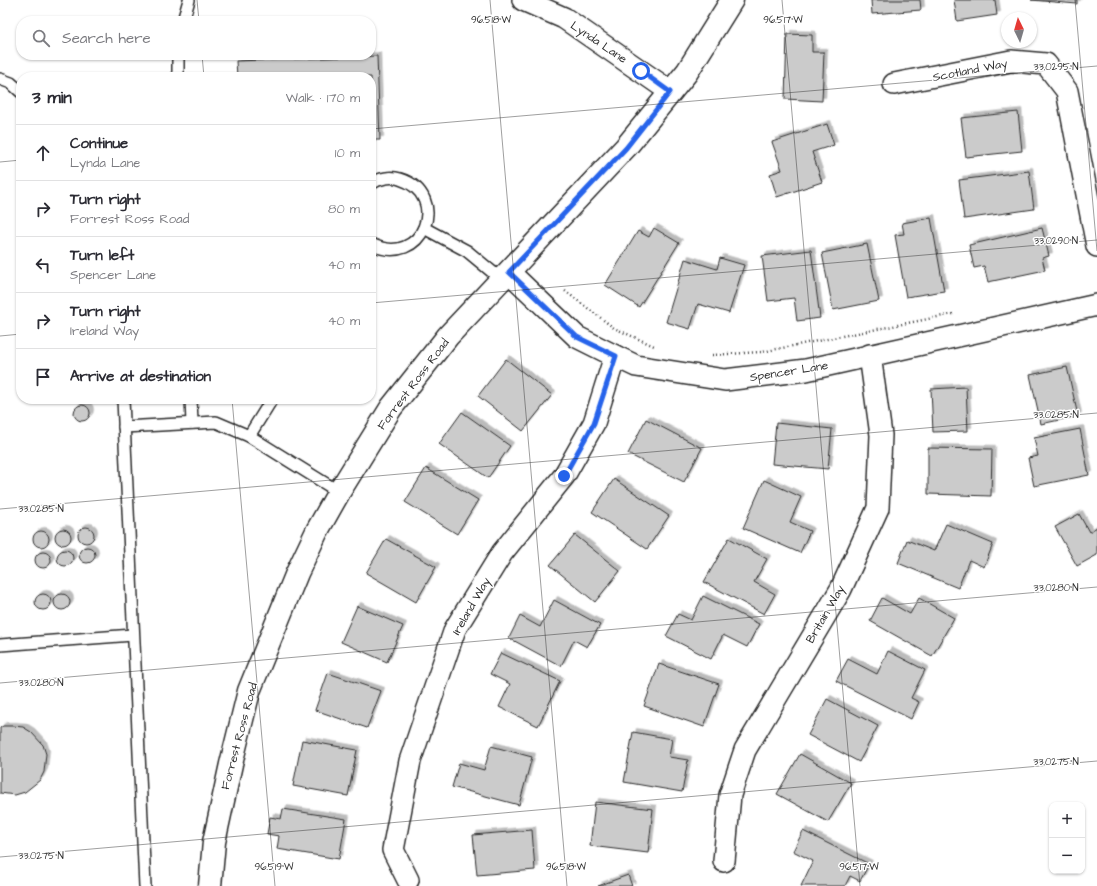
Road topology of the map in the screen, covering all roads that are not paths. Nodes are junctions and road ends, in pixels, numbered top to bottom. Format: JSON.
{"nodes":[{"id":1,"x":189,"y":0,"type":"edge"},
{"id":2,"x":523,"y":0,"type":"edge"},
{"id":3,"x":732,"y":0,"type":"edge"},
{"id":4,"x":184,"y":16,"type":"edge"},
{"id":5,"x":178,"y":60,"type":"edge"},
{"id":6,"x":178,"y":72,"type":"edge"},
{"id":7,"x":0,"y":78,"type":"edge"},
{"id":8,"x":894,"y":84,"type":"dead end"},
{"id":9,"x":16,"y":88,"type":"edge"},
{"id":10,"x":670,"y":92,"type":"junction"},
{"id":11,"x":376,"y":182,"type":"edge"},
{"id":12,"x":424,"y":228,"type":"junction"},
{"id":13,"x":376,"y":246,"type":"edge"},
{"id":14,"x":1097,"y":246,"type":"edge"},
{"id":15,"x":505,"y":276,"type":"junction"},
{"id":16,"x":1097,"y":305,"type":"edge"},
{"id":17,"x":870,"y":355,"type":"junction"},
{"id":18,"x":616,"y":356,"type":"junction"},
{"id":19,"x":123,"y":404,"type":"edge"},
{"id":20,"x":191,"y":404,"type":"edge"},
{"id":21,"x":269,"y":404,"type":"edge"},
{"id":22,"x":192,"y":423,"type":"junction"},
{"id":23,"x":124,"y":427,"type":"junction"},
{"id":24,"x":249,"y":436,"type":"junction"},
{"id":25,"x":339,"y":492,"type":"junction"},
{"id":26,"x":133,"y":635,"type":"junction"},
{"id":27,"x":0,"y":645,"type":"edge"},
{"id":28,"x":724,"y":862,"type":"dead end"},
{"id":29,"x":408,"y":880,"type":"dead end"},
{"id":30,"x":145,"y":886,"type":"edge"},
{"id":31,"x":210,"y":886,"type":"edge"}],
"edges":[{"from":1,"to":4,"type":"lane"},
{"from":2,"to":10,"type":"street","name":"Lynda Lane"},
{"from":3,"to":10,"type":"street","name":"Forrest Ross Road"},
{"from":5,"to":6,"type":"lane"},
{"from":7,"to":9,"type":"lane"},
{"from":8,"to":14,"type":"street","name":"Scotland Way"},
{"from":10,"to":15,"type":"street","name":"Forrest Ross Road"},
{"from":11,"to":12,"type":"lane"},
{"from":12,"to":13,"type":"lane"},
{"from":12,"to":15,"type":"lane"},
{"from":15,"to":18,"type":"street","name":"Spencer Lane"},
{"from":15,"to":25,"type":"street","name":"Forrest Ross Road"},
{"from":16,"to":17,"type":"street","name":"Spencer Lane"},
{"from":17,"to":18,"type":"street","name":"Spencer Lane"},
{"from":17,"to":28,"type":"street","name":"Britain Way"},
{"from":18,"to":29,"type":"street","name":"Ireland Way"},
{"from":19,"to":23,"type":"lane"},
{"from":20,"to":22,"type":"lane"},
{"from":21,"to":24,"type":"lane"},
{"from":22,"to":23,"type":"lane"},
{"from":22,"to":24,"type":"lane"},
{"from":23,"to":26,"type":"lane"},
{"from":24,"to":25,"type":"lane"},
{"from":25,"to":31,"type":"street","name":"Forrest Ross Road"},
{"from":26,"to":27,"type":"lane"},
{"from":26,"to":30,"type":"lane"}]}
